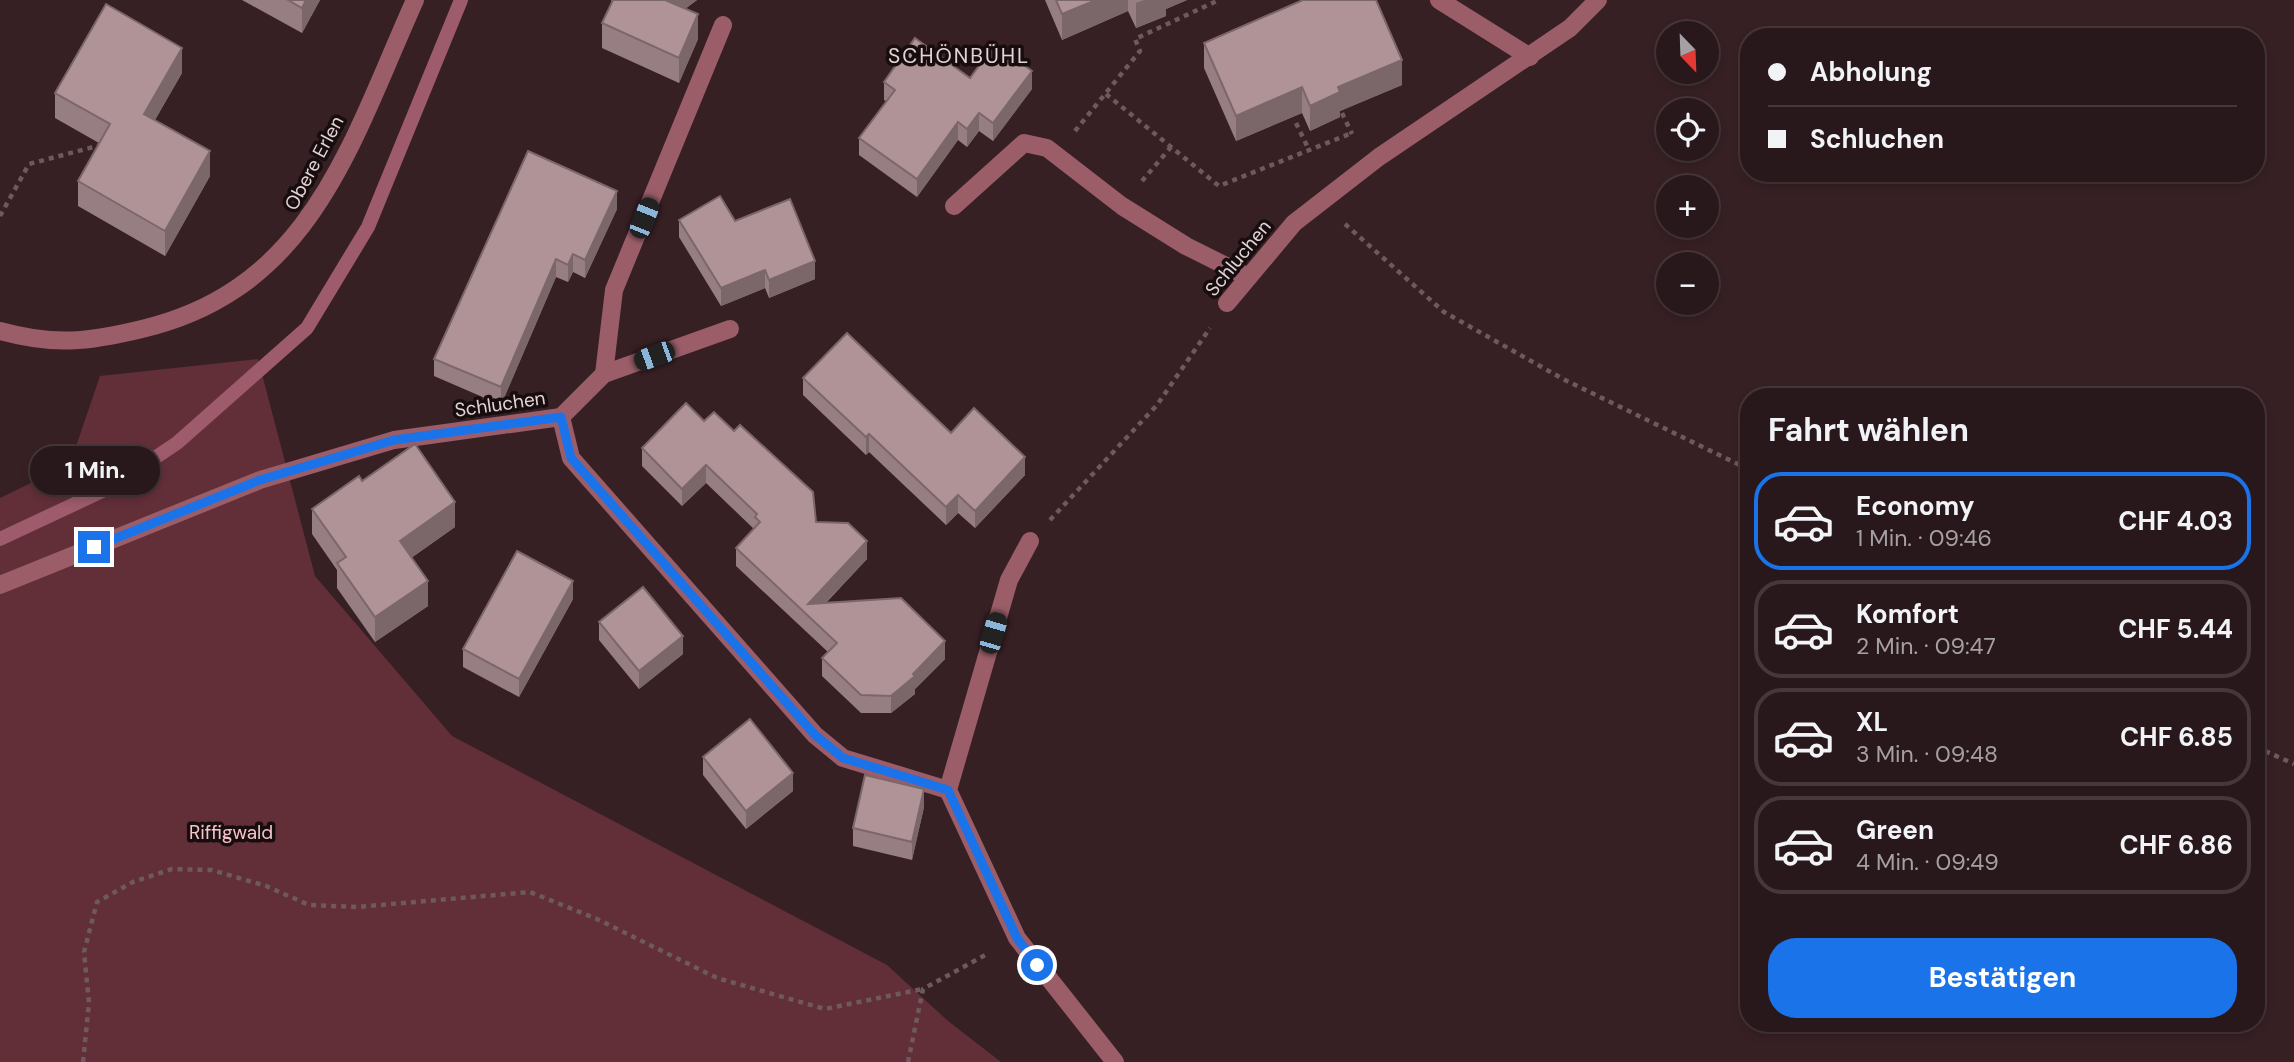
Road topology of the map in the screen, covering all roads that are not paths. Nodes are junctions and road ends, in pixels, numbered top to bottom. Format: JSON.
{"nodes":[{"id":1,"x":415,"y":0,"type":"edge"},
{"id":2,"x":1439,"y":0,"type":"edge"},
{"id":3,"x":1598,"y":0,"type":"edge"},
{"id":4,"x":723,"y":25,"type":"dead end"},
{"id":5,"x":1530,"y":57,"type":"junction"},
{"id":6,"x":954,"y":206,"type":"dead end"},
{"id":7,"x":1248,"y":277,"type":"junction"},
{"id":8,"x":1227,"y":303,"type":"road end"},
{"id":9,"x":730,"y":329,"type":"dead end"},
{"id":10,"x":0,"y":331,"type":"edge"},
{"id":11,"x":604,"y":374,"type":"junction"},
{"id":12,"x":561,"y":417,"type":"junction"},
{"id":13,"x":1030,"y":541,"type":"road end"},
{"id":14,"x":0,"y":585,"type":"edge"},
{"id":15,"x":948,"y":790,"type":"junction"},
{"id":16,"x":1115,"y":1062,"type":"edge"}],
"edges":[{"from":1,"to":10,"type":"street","name":"Obere Erlen"},
{"from":2,"to":5,"type":"street"},
{"from":3,"to":5,"type":"street","name":"Schluchen"},
{"from":4,"to":11,"type":"street"},
{"from":5,"to":7,"type":"street","name":"Schluchen"},
{"from":6,"to":7,"type":"street"},
{"from":7,"to":8,"type":"street","name":"Schluchen"},
{"from":9,"to":11,"type":"street"},
{"from":11,"to":12,"type":"street"},
{"from":12,"to":14,"type":"street","name":"Schluchen"},
{"from":12,"to":15,"type":"street","name":"Schluchen"},
{"from":13,"to":15,"type":"street"},
{"from":15,"to":16,"type":"street"}]}
